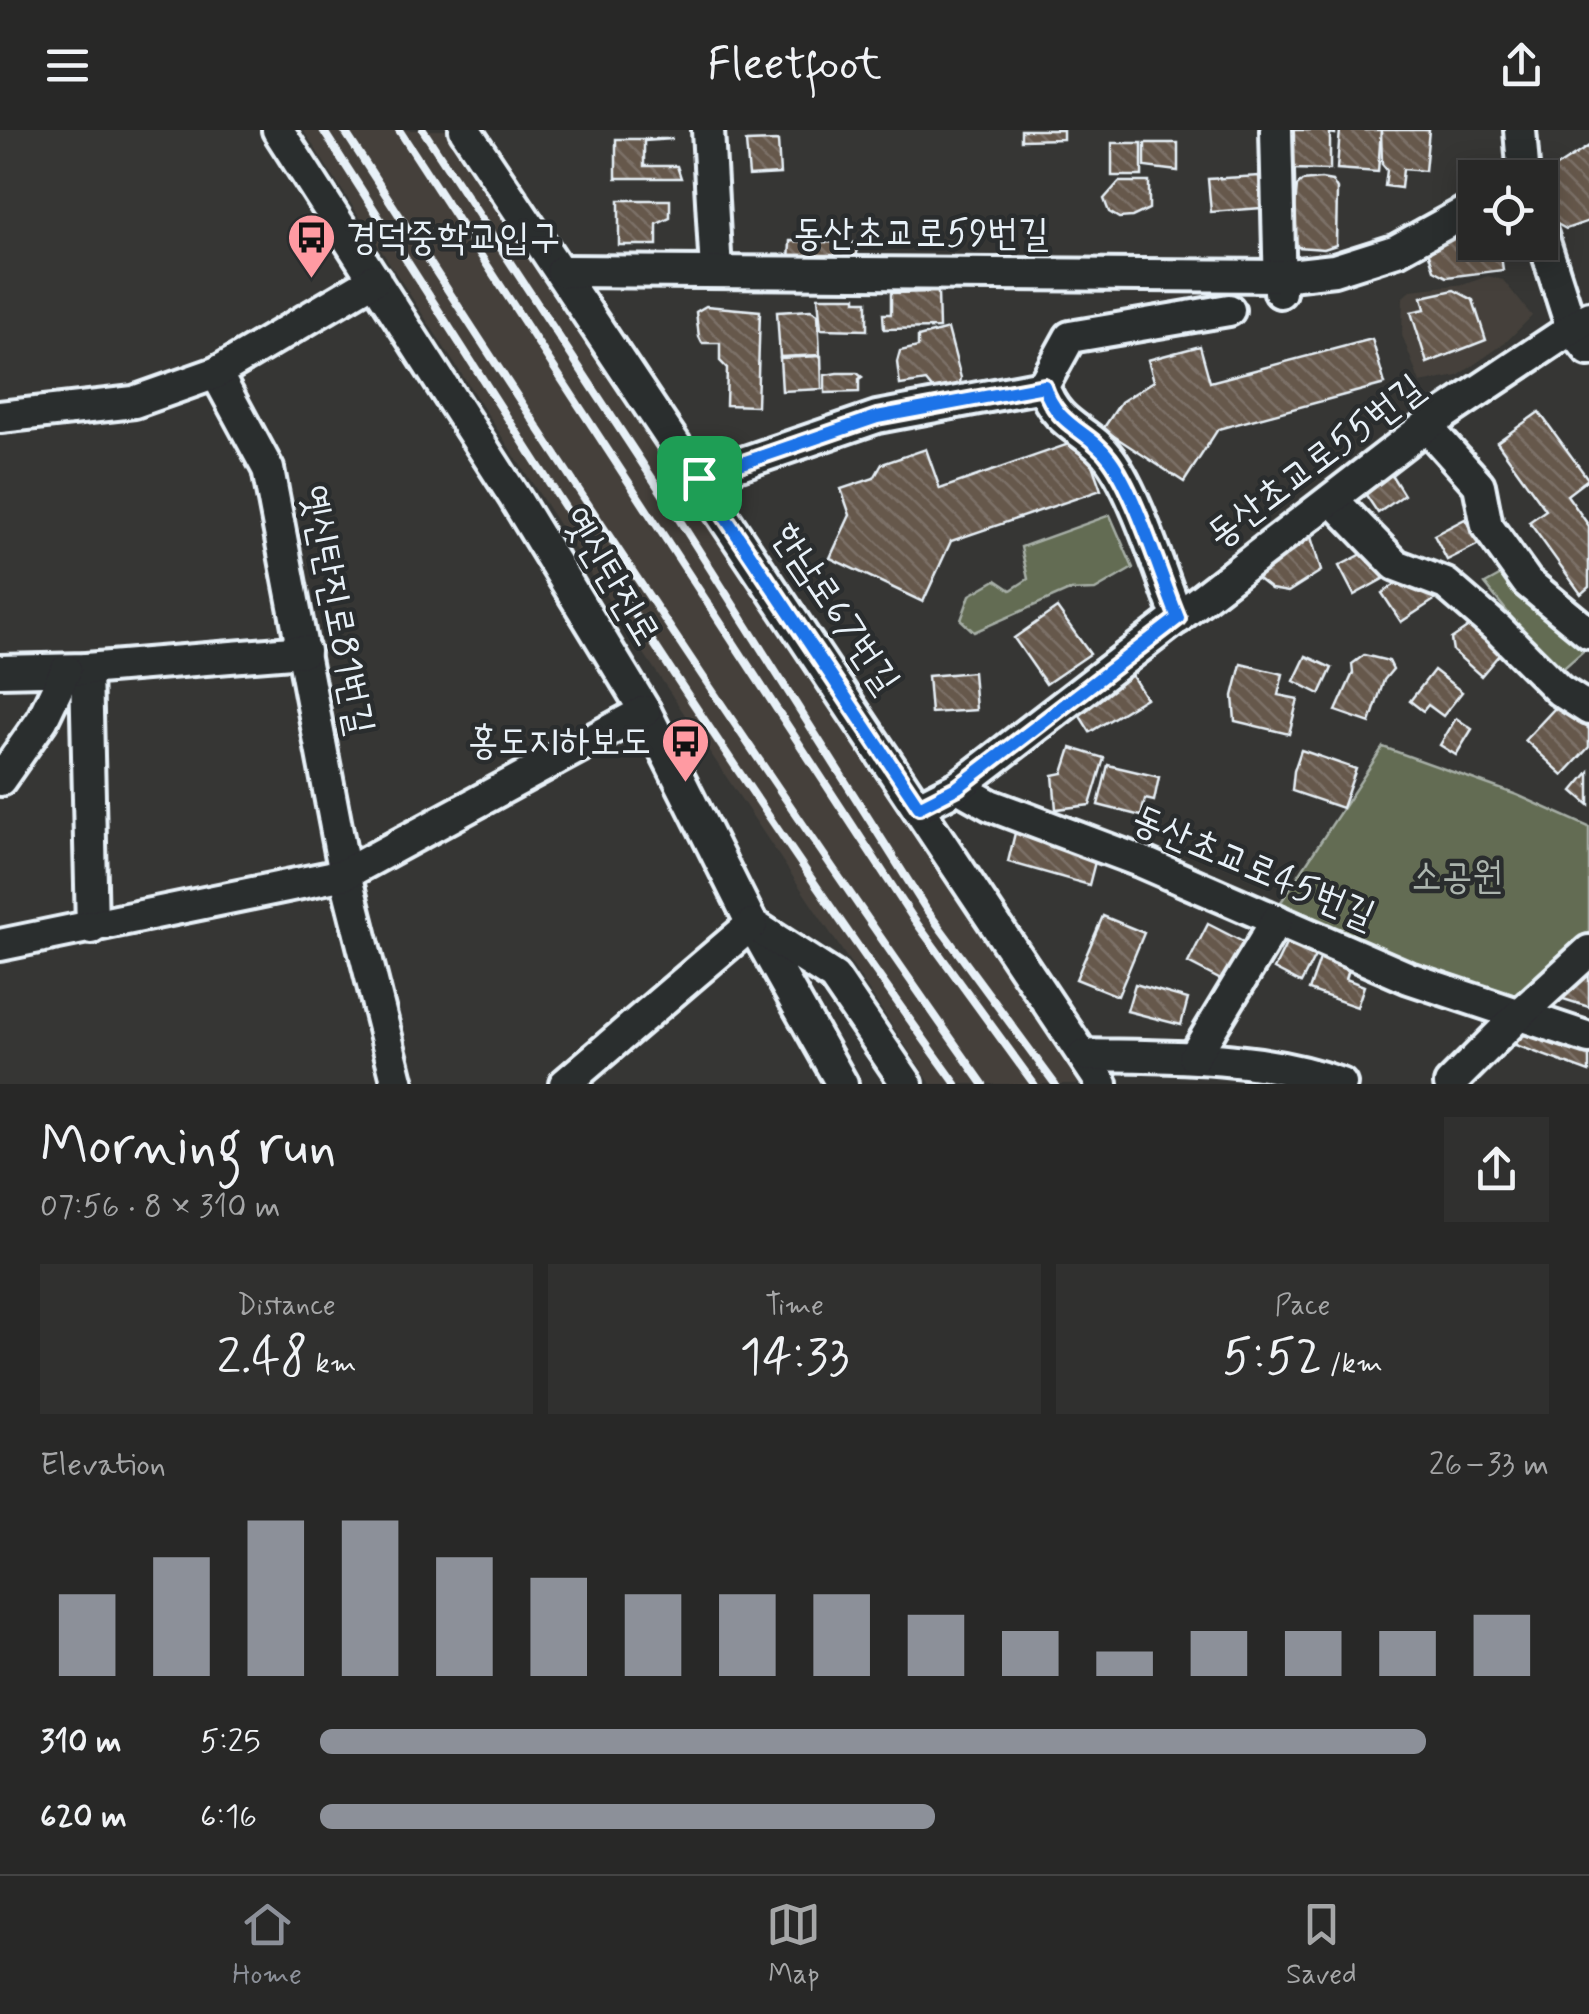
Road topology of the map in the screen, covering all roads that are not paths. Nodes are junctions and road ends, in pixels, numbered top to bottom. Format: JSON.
{"nodes":[{"id":1,"x":278,"y":130,"type":"edge"},
{"id":2,"x":465,"y":130,"type":"edge"},
{"id":3,"x":708,"y":130,"type":"edge"},
{"id":4,"x":1276,"y":130,"type":"edge"},
{"id":5,"x":1520,"y":130,"type":"edge"},
{"id":6,"x":1522,"y":160,"type":"edge"},
{"id":7,"x":1458,"y":216,"type":"edge"},
{"id":8,"x":1553,"y":260,"type":"edge"},
{"id":9,"x":562,"y":272,"type":"junction"},
{"id":10,"x":716,"y":272,"type":"junction"},
{"id":11,"x":375,"y":278,"type":"junction"},
{"id":12,"x":1280,"y":285,"type":"junction"},
{"id":13,"x":1229,"y":310,"type":"dead end"},
{"id":14,"x":1583,"y":332,"type":"edge"},
{"id":15,"x":216,"y":372,"type":"junction"},
{"id":16,"x":1044,"y":386,"type":"junction"},
{"id":17,"x":0,"y":417,"type":"edge"},
{"id":18,"x":1426,"y":426,"type":"junction"},
{"id":19,"x":699,"y":478,"type":"junction"},
{"id":20,"x":1332,"y":499,"type":"junction"},
{"id":21,"x":1178,"y":618,"type":"junction"},
{"id":22,"x":1589,"y":633,"type":"edge"},
{"id":23,"x":304,"y":651,"type":"junction"},
{"id":24,"x":76,"y":670,"type":"junction"},
{"id":25,"x":0,"y":671,"type":"edge"},
{"id":26,"x":1589,"y":709,"type":"edge"},
{"id":27,"x":645,"y":712,"type":"junction"},
{"id":28,"x":0,"y":780,"type":"edge"},
{"id":29,"x":958,"y":787,"type":"junction"},
{"id":30,"x":919,"y":807,"type":"junction"},
{"id":31,"x":345,"y":874,"type":"junction"},
{"id":32,"x":1277,"y":920,"type":"junction"},
{"id":33,"x":752,"y":924,"type":"junction"},
{"id":34,"x":92,"y":928,"type":"junction"},
{"id":35,"x":0,"y":945,"type":"edge"},
{"id":36,"x":1589,"y":951,"type":"edge"},
{"id":37,"x":1520,"y":1014,"type":"junction"},
{"id":38,"x":1589,"y":1038,"type":"edge"},
{"id":39,"x":1083,"y":1055,"type":"junction"},
{"id":40,"x":1194,"y":1057,"type":"junction"},
{"id":41,"x":398,"y":1084,"type":"edge"},
{"id":42,"x":565,"y":1084,"type":"edge"},
{"id":43,"x":842,"y":1084,"type":"edge"},
{"id":44,"x":907,"y":1084,"type":"edge"},
{"id":45,"x":1102,"y":1084,"type":"edge"},
{"id":46,"x":1341,"y":1084,"type":"edge"},
{"id":47,"x":1450,"y":1084,"type":"edge"}],
"edges":[{"from":1,"to":11,"type":"street","name":"옛신탄진로"},
{"from":2,"to":9,"type":"street","name":"한남로67번길"},
{"from":3,"to":10,"type":"street"},
{"from":4,"to":12,"type":"street"},
{"from":5,"to":6,"type":"street"},
{"from":7,"to":12,"type":"street","name":"동산초교로59번길"},
{"from":8,"to":14,"type":"street"},
{"from":9,"to":10,"type":"street","name":"동산초교로59번길"},
{"from":9,"to":19,"type":"street","name":"한남로67번길"},
{"from":10,"to":12,"type":"street","name":"동산초교로59번길"},
{"from":11,"to":15,"type":"street"},
{"from":11,"to":27,"type":"street","name":"옛신탄진로"},
{"from":13,"to":16,"type":"street"},
{"from":14,"to":18,"type":"street","name":"동산초교로55번길"},
{"from":15,"to":17,"type":"street"},
{"from":15,"to":23,"type":"street","name":"옛신탄진로81번길"},
{"from":16,"to":19,"type":"street"},
{"from":16,"to":21,"type":"street"},
{"from":18,"to":20,"type":"street","name":"동산초교로55번길"},
{"from":18,"to":22,"type":"street"},
{"from":19,"to":30,"type":"street","name":"한남로67번길"},
{"from":20,"to":21,"type":"street","name":"동산초교로55번길"},
{"from":20,"to":26,"type":"street"},
{"from":21,"to":29,"type":"street","name":"동산초교로55번길"},
{"from":23,"to":24,"type":"street"},
{"from":23,"to":31,"type":"street","name":"옛신탄진로81번길"},
{"from":24,"to":25,"type":"street"},
{"from":24,"to":28,"type":"street"},
{"from":24,"to":34,"type":"street"},
{"from":27,"to":31,"type":"street"},
{"from":27,"to":33,"type":"street","name":"옛신탄진로"},
{"from":29,"to":30,"type":"street","name":"동산초교로55번길"},
{"from":29,"to":32,"type":"street","name":"동산초교로45번길"},
{"from":30,"to":39,"type":"street","name":"한남로67번길"},
{"from":31,"to":34,"type":"street"},
{"from":31,"to":41,"type":"street","name":"옛신탄진로81번길"},
{"from":32,"to":37,"type":"street","name":"동산초교로45번길"},
{"from":32,"to":40,"type":"street"},
{"from":33,"to":42,"type":"street"},
{"from":33,"to":43,"type":"street","name":"옛신탄진로"},
{"from":33,"to":44,"type":"street"},
{"from":34,"to":35,"type":"street"},
{"from":36,"to":37,"type":"street"},
{"from":37,"to":38,"type":"street","name":"동산초교로45번길"},
{"from":37,"to":47,"type":"street"},
{"from":39,"to":40,"type":"street"},
{"from":39,"to":45,"type":"street","name":"한남로67번길"},
{"from":40,"to":46,"type":"street"}]}
